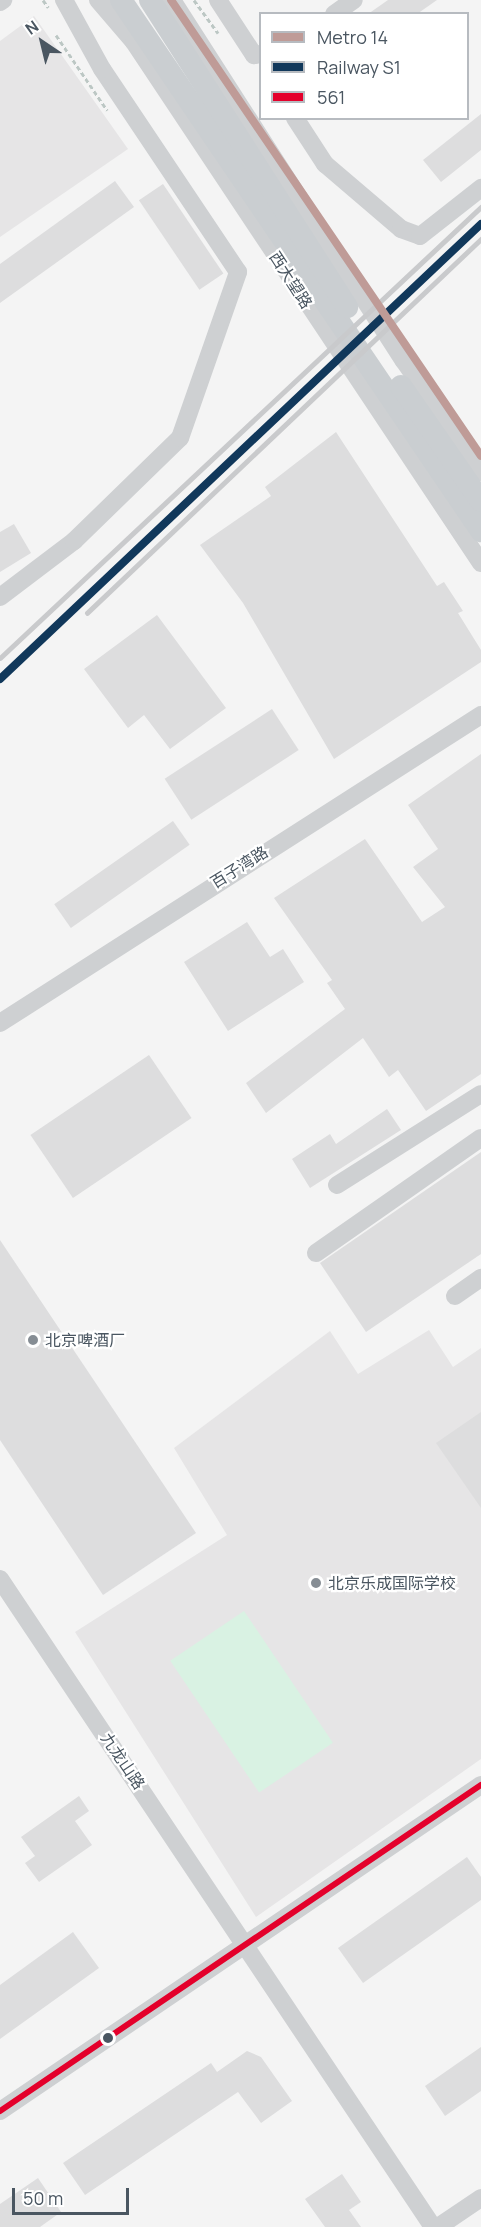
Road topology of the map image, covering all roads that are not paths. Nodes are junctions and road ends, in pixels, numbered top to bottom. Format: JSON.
{"nodes":[{"id":1,"x":64,"y":0,"type":"edge"},
{"id":2,"x":98,"y":0,"type":"edge"},
{"id":3,"x":121,"y":0,"type":"edge"},
{"id":4,"x":150,"y":0,"type":"edge"},
{"id":5,"x":172,"y":0,"type":"edge"},
{"id":6,"x":218,"y":0,"type":"edge"},
{"id":7,"x":354,"y":0,"type":"edge"},
{"id":8,"x":337,"y":12,"type":"edge"},
{"id":9,"x":258,"y":58,"type":"edge"},
{"id":10,"x":297,"y":120,"type":"edge"},
{"id":11,"x":481,"y":188,"type":"edge"},
{"id":12,"x":481,"y":472,"type":"edge"},
{"id":13,"x":481,"y":501,"type":"edge"},
{"id":14,"x":481,"y":531,"type":"edge"},
{"id":15,"x":481,"y":563,"type":"edge"},
{"id":16,"x":0,"y":597,"type":"edge"},
{"id":17,"x":481,"y":715,"type":"edge"},
{"id":18,"x":0,"y":1023,"type":"edge"},
{"id":19,"x":481,"y":1094,"type":"edge"},
{"id":20,"x":481,"y":1138,"type":"edge"},
{"id":21,"x":337,"y":1185,"type":"dead end"},
{"id":22,"x":316,"y":1254,"type":"dead end"},
{"id":23,"x":481,"y":1278,"type":"edge"},
{"id":24,"x":455,"y":1296,"type":"dead end"},
{"id":25,"x":0,"y":1579,"type":"edge"},
{"id":26,"x":481,"y":1785,"type":"edge"},
{"id":27,"x":246,"y":1944,"type":"junction"},
{"id":28,"x":0,"y":2111,"type":"edge"},
{"id":29,"x":481,"y":2198,"type":"edge"},
{"id":30,"x":433,"y":2227,"type":"edge"},
{"id":31,"x":438,"y":2227,"type":"edge"}],
"edges":[{"from":1,"to":16,"type":"street"},
{"from":2,"to":15,"type":"street","name":"西大望路"},
{"from":3,"to":14,"type":"main road","name":"西大望路"},
{"from":4,"to":13,"type":"main road","name":"西大望路"},
{"from":5,"to":12,"type":"street"},
{"from":6,"to":9,"type":"street"},
{"from":7,"to":8,"type":"street"},
{"from":10,"to":11,"type":"street"},
{"from":17,"to":18,"type":"street","name":"百子湾路"},
{"from":19,"to":21,"type":"street"},
{"from":20,"to":22,"type":"street"},
{"from":23,"to":24,"type":"street"},
{"from":25,"to":27,"type":"street","name":"九龙山路"},
{"from":26,"to":27,"type":"street"},
{"from":27,"to":28,"type":"street"},
{"from":27,"to":30,"type":"street","name":"九龙山路"},
{"from":29,"to":31,"type":"street"}]}
